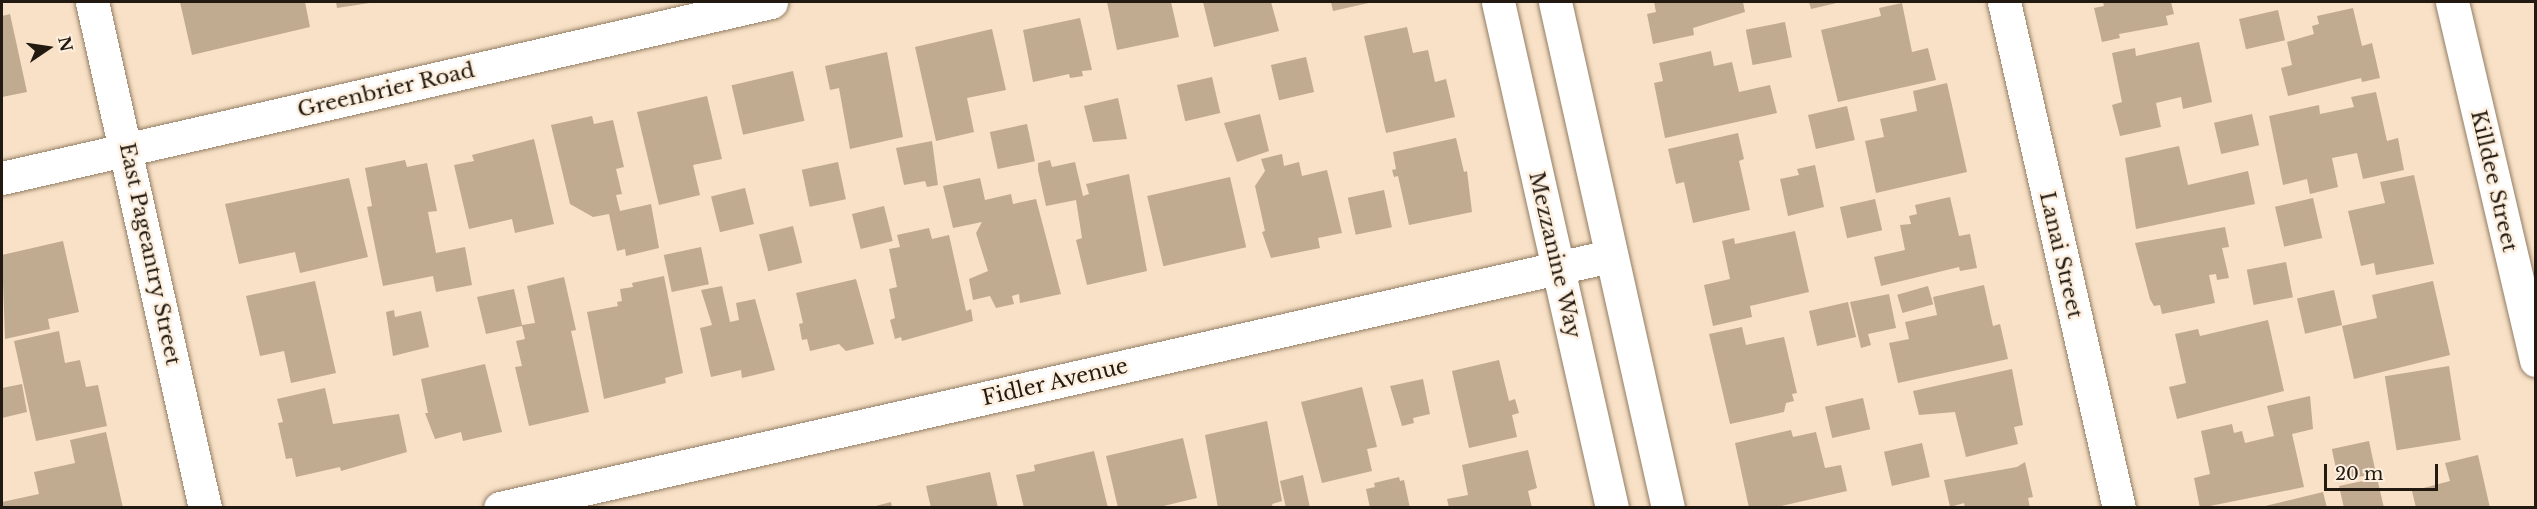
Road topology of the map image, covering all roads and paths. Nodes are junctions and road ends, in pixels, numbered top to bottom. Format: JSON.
{"nodes":[{"id":1,"x":92,"y":2,"type":"edge"},
{"id":2,"x":771,"y":2,"type":"edge"},
{"id":3,"x":1498,"y":2,"type":"edge"},
{"id":4,"x":1555,"y":2,"type":"edge"},
{"id":5,"x":2004,"y":2,"type":"edge"},
{"id":6,"x":2452,"y":2,"type":"edge"},
{"id":7,"x":127,"y":149,"type":"junction"},
{"id":8,"x":2,"y":177,"type":"edge"},
{"id":9,"x":1610,"y":256,"type":"junction"},
{"id":10,"x":1557,"y":268,"type":"junction"},
{"id":11,"x":2535,"y":360,"type":"edge"},
{"id":12,"x":205,"y":507,"type":"edge"},
{"id":13,"x":500,"y":507,"type":"edge"},
{"id":14,"x":1611,"y":507,"type":"edge"},
{"id":15,"x":1668,"y":507,"type":"edge"},
{"id":16,"x":2119,"y":507,"type":"edge"}],
"edges":[{"from":1,"to":7,"type":"street","name":"East Pageantry Street"},
{"from":2,"to":7,"type":"street","name":"Greenbrier Road"},
{"from":3,"to":10,"type":"street","name":"Mezzanine Way"},
{"from":4,"to":9,"type":"street"},
{"from":5,"to":16,"type":"street","name":"Lanai Street"},
{"from":6,"to":11,"type":"street","name":"Killdee Street"},
{"from":7,"to":8,"type":"street","name":"Greenbrier Road"},
{"from":7,"to":12,"type":"street","name":"East Pageantry Street"},
{"from":9,"to":10,"type":"street","name":"Fidler Avenue"},
{"from":9,"to":15,"type":"street"},
{"from":10,"to":13,"type":"street","name":"Fidler Avenue"},
{"from":10,"to":14,"type":"street","name":"Mezzanine Way"}]}
